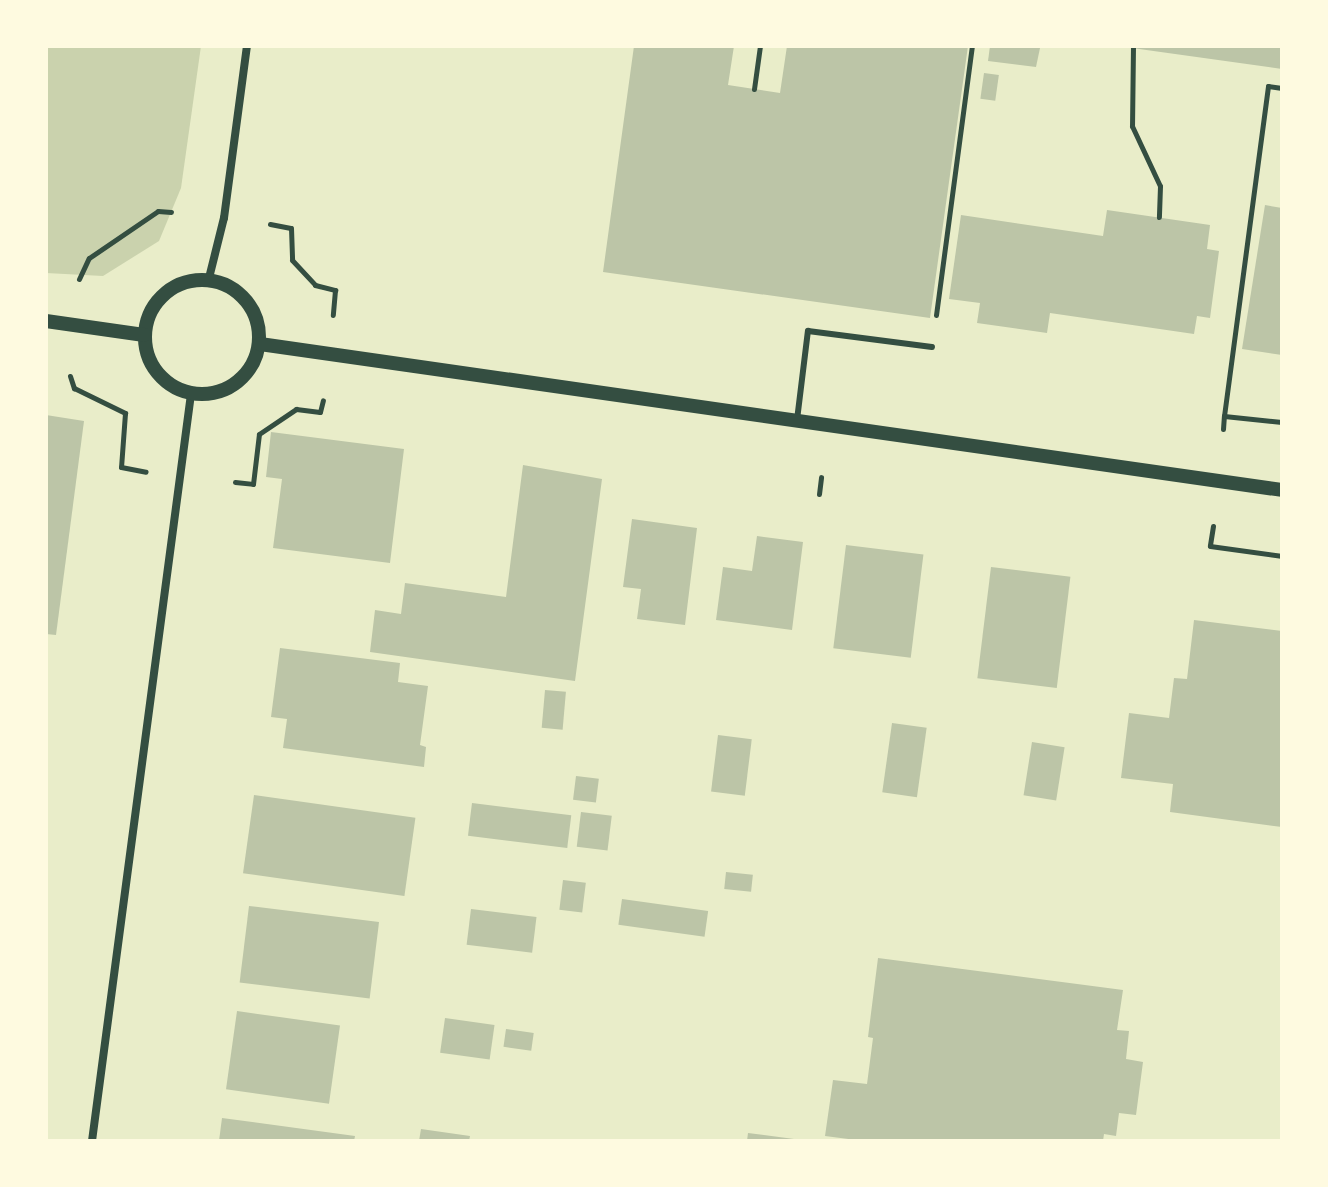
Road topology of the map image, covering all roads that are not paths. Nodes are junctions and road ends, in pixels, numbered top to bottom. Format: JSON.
{"nodes":[{"id":1,"x":247,"y":46,"type":"edge"},
{"id":2,"x":209,"y":278,"type":"junction"},
{"id":3,"x":46,"y":321,"type":"edge"},
{"id":4,"x":144,"y":335,"type":"junction"},
{"id":5,"x":260,"y":344,"type":"junction"},
{"id":6,"x":932,"y":347,"type":"road end"},
{"id":7,"x":191,"y":394,"type":"junction"},
{"id":8,"x":797,"y":420,"type":"junction"},
{"id":9,"x":1282,"y":490,"type":"edge"},
{"id":10,"x":92,"y":1141,"type":"edge"}],
"edges":[{"from":1,"to":2,"type":"street"},
{"from":2,"to":4,"type":"street"},
{"from":2,"to":5,"type":"street"},
{"from":3,"to":4,"type":"street"},
{"from":4,"to":7,"type":"street"},
{"from":5,"to":7,"type":"street"},
{"from":5,"to":8,"type":"street"},
{"from":6,"to":8,"type":"lane"},
{"from":7,"to":10,"type":"street"},
{"from":8,"to":9,"type":"street"}]}
